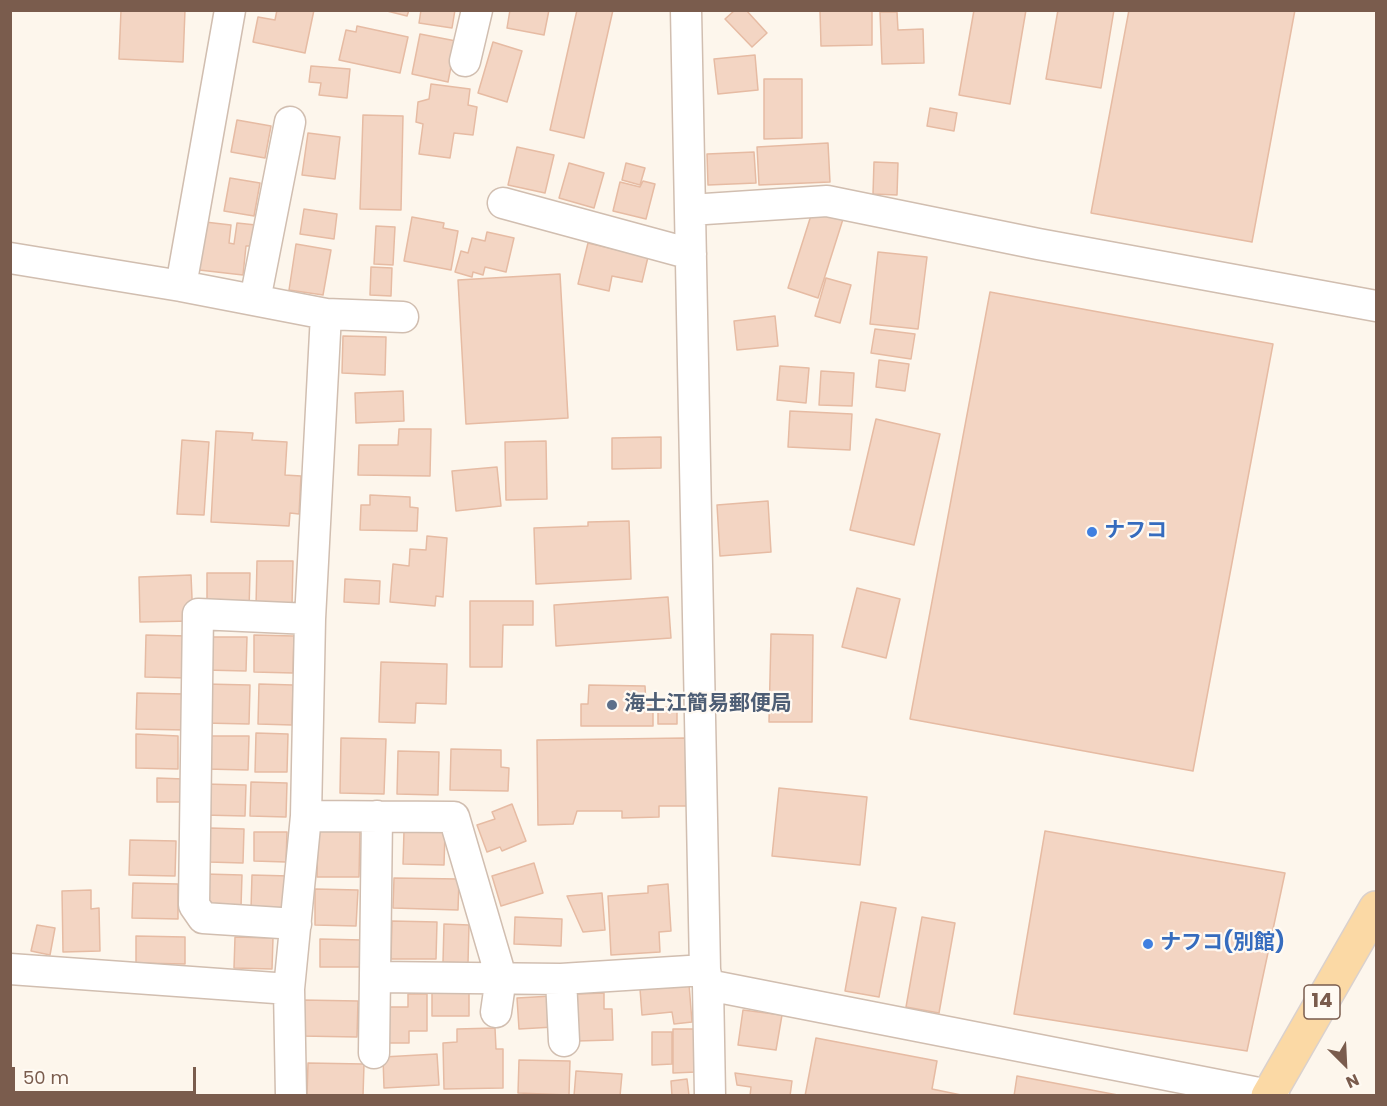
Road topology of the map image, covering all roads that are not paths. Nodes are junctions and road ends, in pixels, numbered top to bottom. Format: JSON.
{"nodes":[{"id":1,"x":230,"y":10,"type":"edge"},
{"id":2,"x":477,"y":10,"type":"edge"},
{"id":3,"x":686,"y":10,"type":"edge"},
{"id":4,"x":465,"y":61,"type":"dead end"},
{"id":5,"x":290,"y":122,"type":"dead end"},
{"id":6,"x":503,"y":203,"type":"dead end"},
{"id":7,"x":690,"y":210,"type":"junction"},
{"id":8,"x":691,"y":254,"type":"junction"},
{"id":9,"x":10,"y":258,"type":"edge"},
{"id":10,"x":181,"y":286,"type":"junction"},
{"id":11,"x":255,"y":300,"type":"junction"},
{"id":12,"x":1377,"y":306,"type":"edge"},
{"id":13,"x":326,"y":314,"type":"junction"},
{"id":14,"x":403,"y":317,"type":"dead end"},
{"id":15,"x":310,"y":619,"type":"junction"},
{"id":16,"x":306,"y":816,"type":"junction"},
{"id":17,"x":377,"y":816,"type":"junction"},
{"id":18,"x":1377,"y":908,"type":"edge"},
{"id":19,"x":296,"y":924,"type":"junction"},
{"id":20,"x":10,"y":969,"type":"edge"},
{"id":21,"x":376,"y":977,"type":"junction"},
{"id":22,"x":501,"y":977,"type":"junction"},
{"id":23,"x":706,"y":978,"type":"junction"},
{"id":24,"x":561,"y":979,"type":"junction"},
{"id":25,"x":289,"y":990,"type":"junction"},
{"id":26,"x":496,"y":1012,"type":"dead end"},
{"id":27,"x":564,"y":1041,"type":"dead end"},
{"id":28,"x":374,"y":1053,"type":"dead end"},
{"id":29,"x":291,"y":1095,"type":"edge"},
{"id":30,"x":710,"y":1095,"type":"edge"},
{"id":31,"x":1268,"y":1095,"type":"edge"},
{"id":32,"x":1274,"y":1095,"type":"edge"}],
"edges":[{"from":1,"to":10,"type":"street"},
{"from":2,"to":4,"type":"street"},
{"from":3,"to":7,"type":"street"},
{"from":5,"to":11,"type":"street"},
{"from":6,"to":8,"type":"street"},
{"from":7,"to":8,"type":"street"},
{"from":7,"to":12,"type":"street"},
{"from":8,"to":23,"type":"street"},
{"from":9,"to":10,"type":"street"},
{"from":10,"to":11,"type":"street"},
{"from":11,"to":13,"type":"street"},
{"from":13,"to":14,"type":"street"},
{"from":13,"to":15,"type":"street"},
{"from":15,"to":16,"type":"street"},
{"from":15,"to":19,"type":"street"},
{"from":16,"to":17,"type":"street"},
{"from":16,"to":19,"type":"street"},
{"from":17,"to":21,"type":"street"},
{"from":17,"to":22,"type":"street"},
{"from":18,"to":31,"type":"main road","number":"14"},
{"from":19,"to":25,"type":"street"},
{"from":20,"to":25,"type":"street"},
{"from":21,"to":22,"type":"street"},
{"from":21,"to":28,"type":"street"},
{"from":22,"to":24,"type":"street"},
{"from":22,"to":26,"type":"street"},
{"from":23,"to":24,"type":"street"},
{"from":23,"to":30,"type":"street"},
{"from":23,"to":31,"type":"street"},
{"from":24,"to":27,"type":"street"},
{"from":25,"to":29,"type":"street"},
{"from":31,"to":32,"type":"street"}]}
